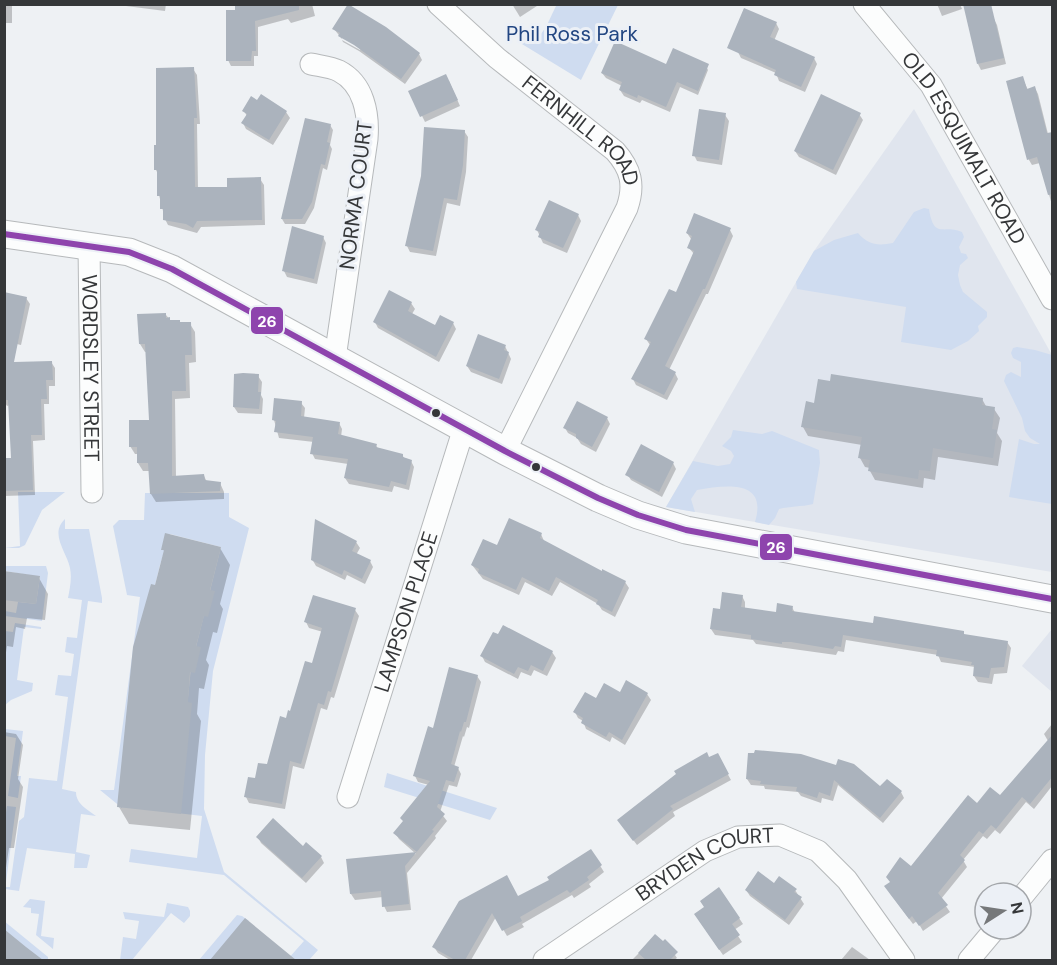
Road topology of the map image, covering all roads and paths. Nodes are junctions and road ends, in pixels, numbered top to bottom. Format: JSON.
{"nodes":[{"id":1,"x":438,"y":4,"type":"edge"},
{"id":2,"x":864,"y":4,"type":"edge"},
{"id":3,"x":311,"y":64,"type":"dead end"},
{"id":4,"x":4,"y":234,"type":"edge"},
{"id":5,"x":89,"y":245,"type":"junction"},
{"id":6,"x":1053,"y":299,"type":"edge"},
{"id":7,"x":335,"y":358,"type":"junction"},
{"id":8,"x":464,"y":428,"type":"junction"},
{"id":9,"x":505,"y":451,"type":"junction"},
{"id":10,"x":92,"y":492,"type":"dead end"},
{"id":11,"x":1053,"y":599,"type":"edge"},
{"id":12,"x":348,"y":797,"type":"dead end"},
{"id":13,"x":1053,"y":860,"type":"edge"},
{"id":14,"x":1033,"y":884,"type":"edge"},
{"id":15,"x":985,"y":941,"type":"edge"},
{"id":16,"x":544,"y":960,"type":"edge"},
{"id":17,"x":904,"y":960,"type":"edge"},
{"id":18,"x":969,"y":960,"type":"edge"}],
"edges":[{"from":1,"to":9,"type":"street","name":"FERNHILL ROAD"},
{"from":2,"to":6,"type":"street","name":"OLD ESQUIMALT ROAD"},
{"from":3,"to":7,"type":"street","name":"NORMA COURT"},
{"from":4,"to":5,"type":"main road"},
{"from":5,"to":7,"type":"main road"},
{"from":5,"to":10,"type":"street","name":"WORDSLEY STREET"},
{"from":7,"to":8,"type":"main road"},
{"from":8,"to":9,"type":"main road"},
{"from":8,"to":12,"type":"street","name":"LAMPSON PLACE"},
{"from":9,"to":11,"type":"main road"},
{"from":13,"to":14,"type":"street"},
{"from":15,"to":18,"type":"street"},
{"from":16,"to":17,"type":"street","name":"BRYDEN COURT"}]}
